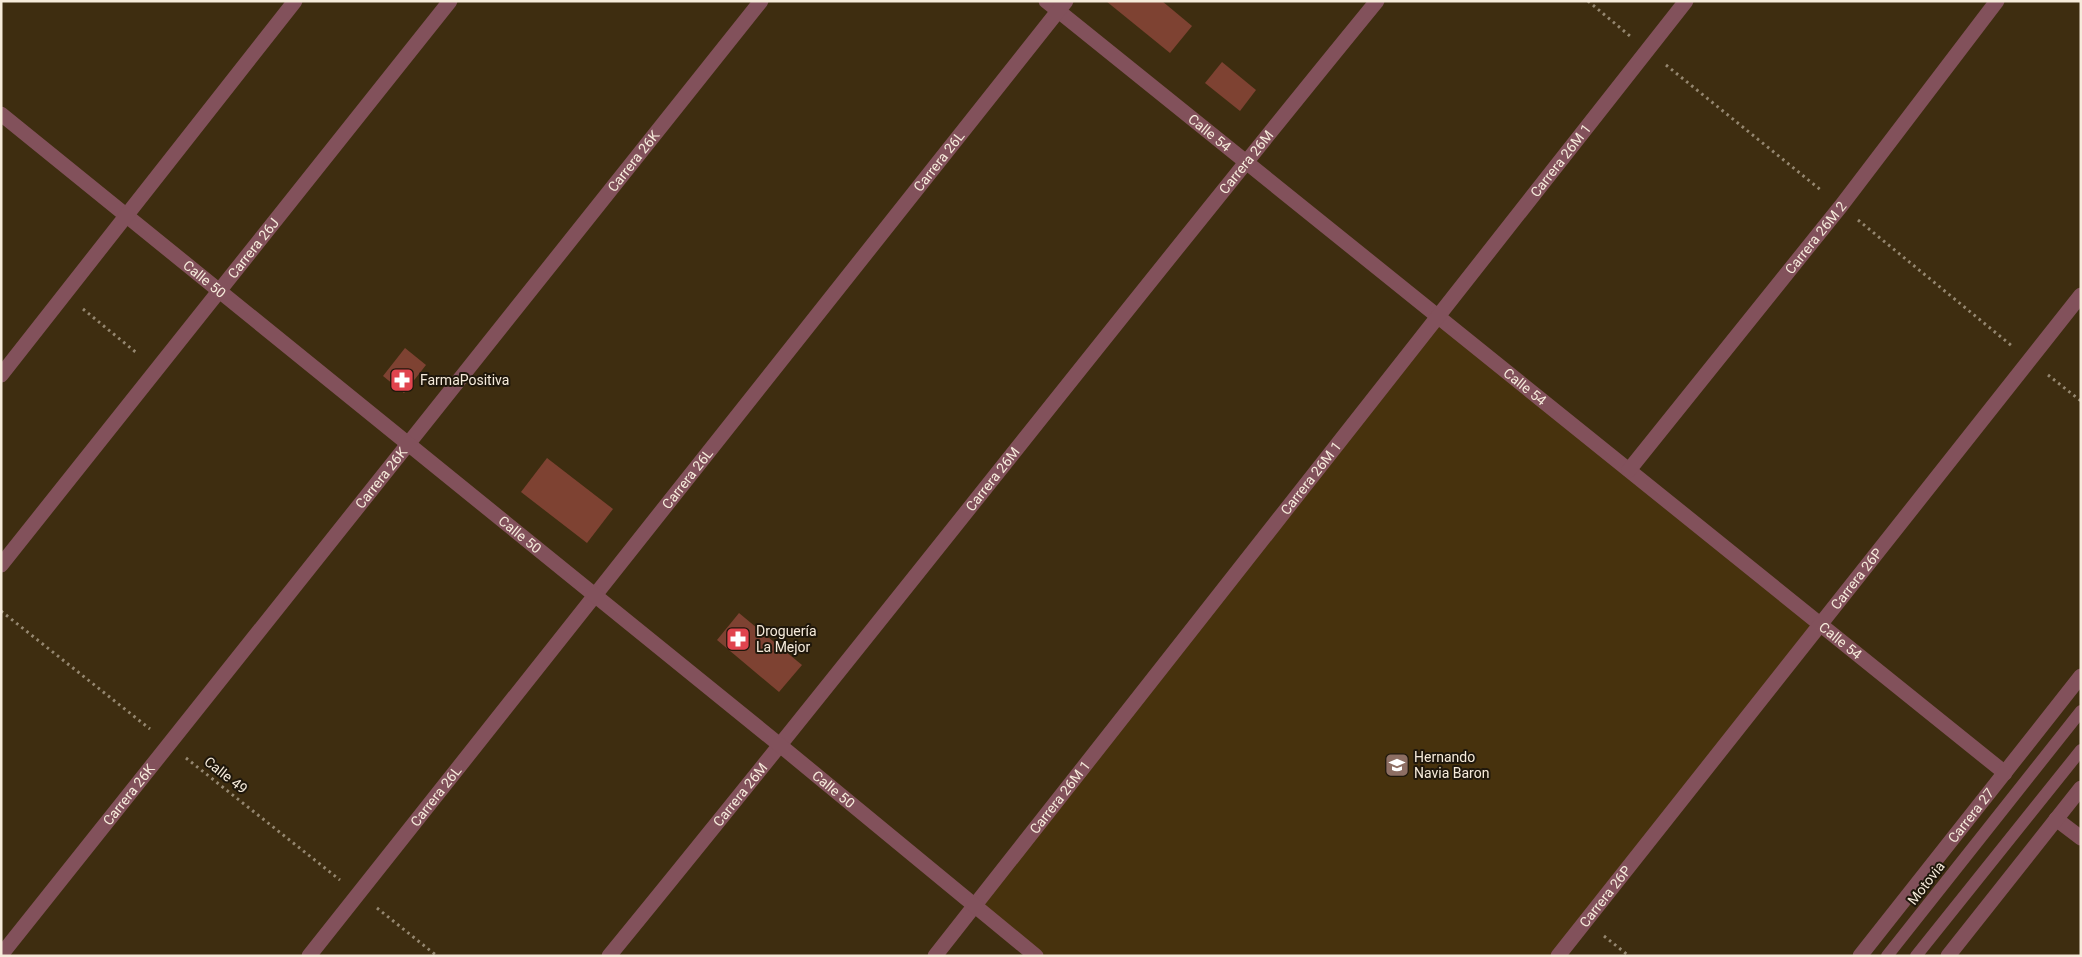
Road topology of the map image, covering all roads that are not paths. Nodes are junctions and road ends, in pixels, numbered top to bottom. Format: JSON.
{"nodes":[{"id":1,"x":295,"y":1,"type":"edge"},
{"id":2,"x":450,"y":1,"type":"edge"},
{"id":3,"x":761,"y":1,"type":"edge"},
{"id":4,"x":1377,"y":1,"type":"edge"},
{"id":5,"x":1686,"y":1,"type":"edge"},
{"id":6,"x":1998,"y":1,"type":"edge"},
{"id":7,"x":1057,"y":4,"type":"edge"},
{"id":8,"x":1,"y":114,"type":"edge"},
{"id":9,"x":1245,"y":162,"type":"junction"},
{"id":10,"x":127,"y":216,"type":"junction"},
{"id":11,"x":219,"y":292,"type":"junction"},
{"id":12,"x":2081,"y":295,"type":"edge"},
{"id":13,"x":1438,"y":316,"type":"junction"},
{"id":14,"x":1,"y":375,"type":"edge"},
{"id":15,"x":408,"y":445,"type":"junction"},
{"id":16,"x":1629,"y":470,"type":"junction"},
{"id":17,"x":1,"y":565,"type":"edge"},
{"id":18,"x":594,"y":596,"type":"junction"},
{"id":19,"x":1821,"y":625,"type":"junction"},
{"id":20,"x":2081,"y":676,"type":"edge"},
{"id":21,"x":2081,"y":711,"type":"edge"},
{"id":22,"x":781,"y":746,"type":"junction"},
{"id":23,"x":2081,"y":750,"type":"edge"},
{"id":24,"x":2005,"y":773,"type":"junction"},
{"id":25,"x":2081,"y":788,"type":"edge"},
{"id":26,"x":2056,"y":819,"type":"junction"},
{"id":27,"x":2081,"y":838,"type":"edge"},
{"id":28,"x":974,"y":906,"type":"junction"},
{"id":29,"x":1,"y":955,"type":"edge"},
{"id":30,"x":308,"y":956,"type":"edge"},
{"id":31,"x":609,"y":956,"type":"edge"},
{"id":32,"x":935,"y":956,"type":"edge"},
{"id":33,"x":1036,"y":956,"type":"edge"},
{"id":34,"x":1558,"y":956,"type":"edge"},
{"id":35,"x":1860,"y":956,"type":"edge"},
{"id":36,"x":1887,"y":956,"type":"edge"},
{"id":37,"x":1916,"y":956,"type":"edge"},
{"id":38,"x":1948,"y":956,"type":"edge"}],
"edges":[{"from":1,"to":10,"type":"street"},
{"from":2,"to":11,"type":"street","name":"Carrera 26J"},
{"from":3,"to":15,"type":"street","name":"Carrera 26K"},
{"from":4,"to":9,"type":"street","name":"Carrera 26M"},
{"from":5,"to":13,"type":"street","name":"Carrera 26M 1"},
{"from":6,"to":16,"type":"street","name":"Carrera 26M 2"},
{"from":7,"to":9,"type":"street","name":"Calle 54"},
{"from":7,"to":18,"type":"street","name":"Carrera 26L"},
{"from":8,"to":10,"type":"street","name":"Calle 50"},
{"from":9,"to":13,"type":"street","name":"Calle 54"},
{"from":9,"to":22,"type":"street","name":"Carrera 26M"},
{"from":10,"to":11,"type":"street","name":"Calle 50"},
{"from":10,"to":14,"type":"street"},
{"from":11,"to":15,"type":"street","name":"Calle 50"},
{"from":11,"to":17,"type":"street","name":"Carrera 26J"},
{"from":12,"to":19,"type":"street","name":"Carrera 26P"},
{"from":13,"to":16,"type":"street","name":"Calle 54"},
{"from":13,"to":28,"type":"street","name":"Carrera 26M 1"},
{"from":15,"to":18,"type":"street","name":"Calle 50"},
{"from":15,"to":29,"type":"street","name":"Carrera 26K"},
{"from":16,"to":19,"type":"street","name":"Calle 54"},
{"from":18,"to":22,"type":"street","name":"Calle 50"},
{"from":18,"to":30,"type":"street","name":"Carrera 26L"},
{"from":19,"to":24,"type":"street","name":"Calle 54"},
{"from":19,"to":34,"type":"street","name":"Carrera 26P"},
{"from":20,"to":24,"type":"street","name":"Carrera 27"},
{"from":21,"to":36,"type":"lane","name":"Motovia"},
{"from":22,"to":28,"type":"street","name":"Calle 50"},
{"from":22,"to":31,"type":"street","name":"Carrera 26M"},
{"from":23,"to":37,"type":"lane"},
{"from":24,"to":35,"type":"street","name":"Carrera 27"},
{"from":25,"to":26,"type":"street"},
{"from":26,"to":27,"type":"street"},
{"from":26,"to":38,"type":"street"},
{"from":28,"to":32,"type":"street","name":"Carrera 26M 1"},
{"from":28,"to":33,"type":"street","name":"Calle 50"}]}
